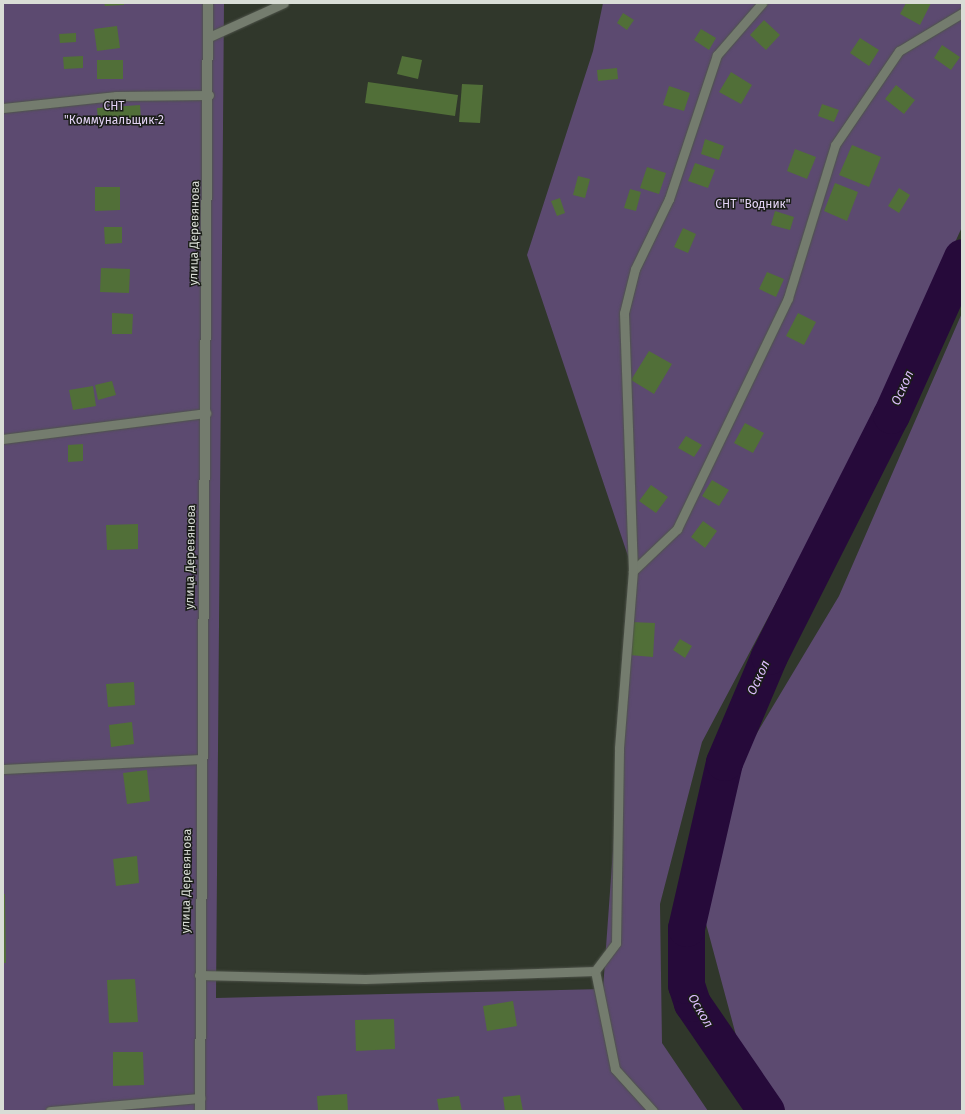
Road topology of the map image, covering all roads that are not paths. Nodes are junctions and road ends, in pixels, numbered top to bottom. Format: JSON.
{"nodes":[{"id":1,"x":208,"y":3,"type":"edge"},
{"id":2,"x":284,"y":3,"type":"edge"},
{"id":3,"x":762,"y":3,"type":"edge"},
{"id":4,"x":962,"y":13,"type":"edge"},
{"id":5,"x":209,"y":37,"type":"junction"},
{"id":6,"x":209,"y":95,"type":"junction"},
{"id":7,"x":3,"y":108,"type":"edge"},
{"id":8,"x":206,"y":413,"type":"junction"},
{"id":9,"x":3,"y":439,"type":"edge"},
{"id":10,"x":633,"y":571,"type":"junction"},
{"id":11,"x":202,"y":759,"type":"junction"},
{"id":12,"x":3,"y":769,"type":"edge"},
{"id":13,"x":595,"y":972,"type":"junction"},
{"id":14,"x":198,"y":975,"type":"junction"},
{"id":15,"x":200,"y":1098,"type":"junction"},
{"id":16,"x":50,"y":1111,"type":"edge"},
{"id":17,"x":200,"y":1111,"type":"edge"},
{"id":18,"x":653,"y":1111,"type":"edge"}],
"edges":[{"from":1,"to":5,"type":"street","name":"улица Деревянова"},
{"from":2,"to":5,"type":"lane"},
{"from":3,"to":10,"type":"lane"},
{"from":4,"to":10,"type":"lane"},
{"from":5,"to":6,"type":"street","name":"улица Деревянова"},
{"from":6,"to":7,"type":"lane"},
{"from":6,"to":8,"type":"street","name":"улица Деревянова"},
{"from":8,"to":9,"type":"lane"},
{"from":8,"to":11,"type":"street","name":"улица Деревянова"},
{"from":10,"to":13,"type":"lane"},
{"from":11,"to":12,"type":"lane"},
{"from":11,"to":14,"type":"street","name":"улица Деревянова"},
{"from":13,"to":14,"type":"lane"},
{"from":13,"to":18,"type":"lane"},
{"from":14,"to":15,"type":"street","name":"улица Деревянова"},
{"from":15,"to":16,"type":"lane"},
{"from":15,"to":17,"type":"street","name":"улица Деревянова"}]}
